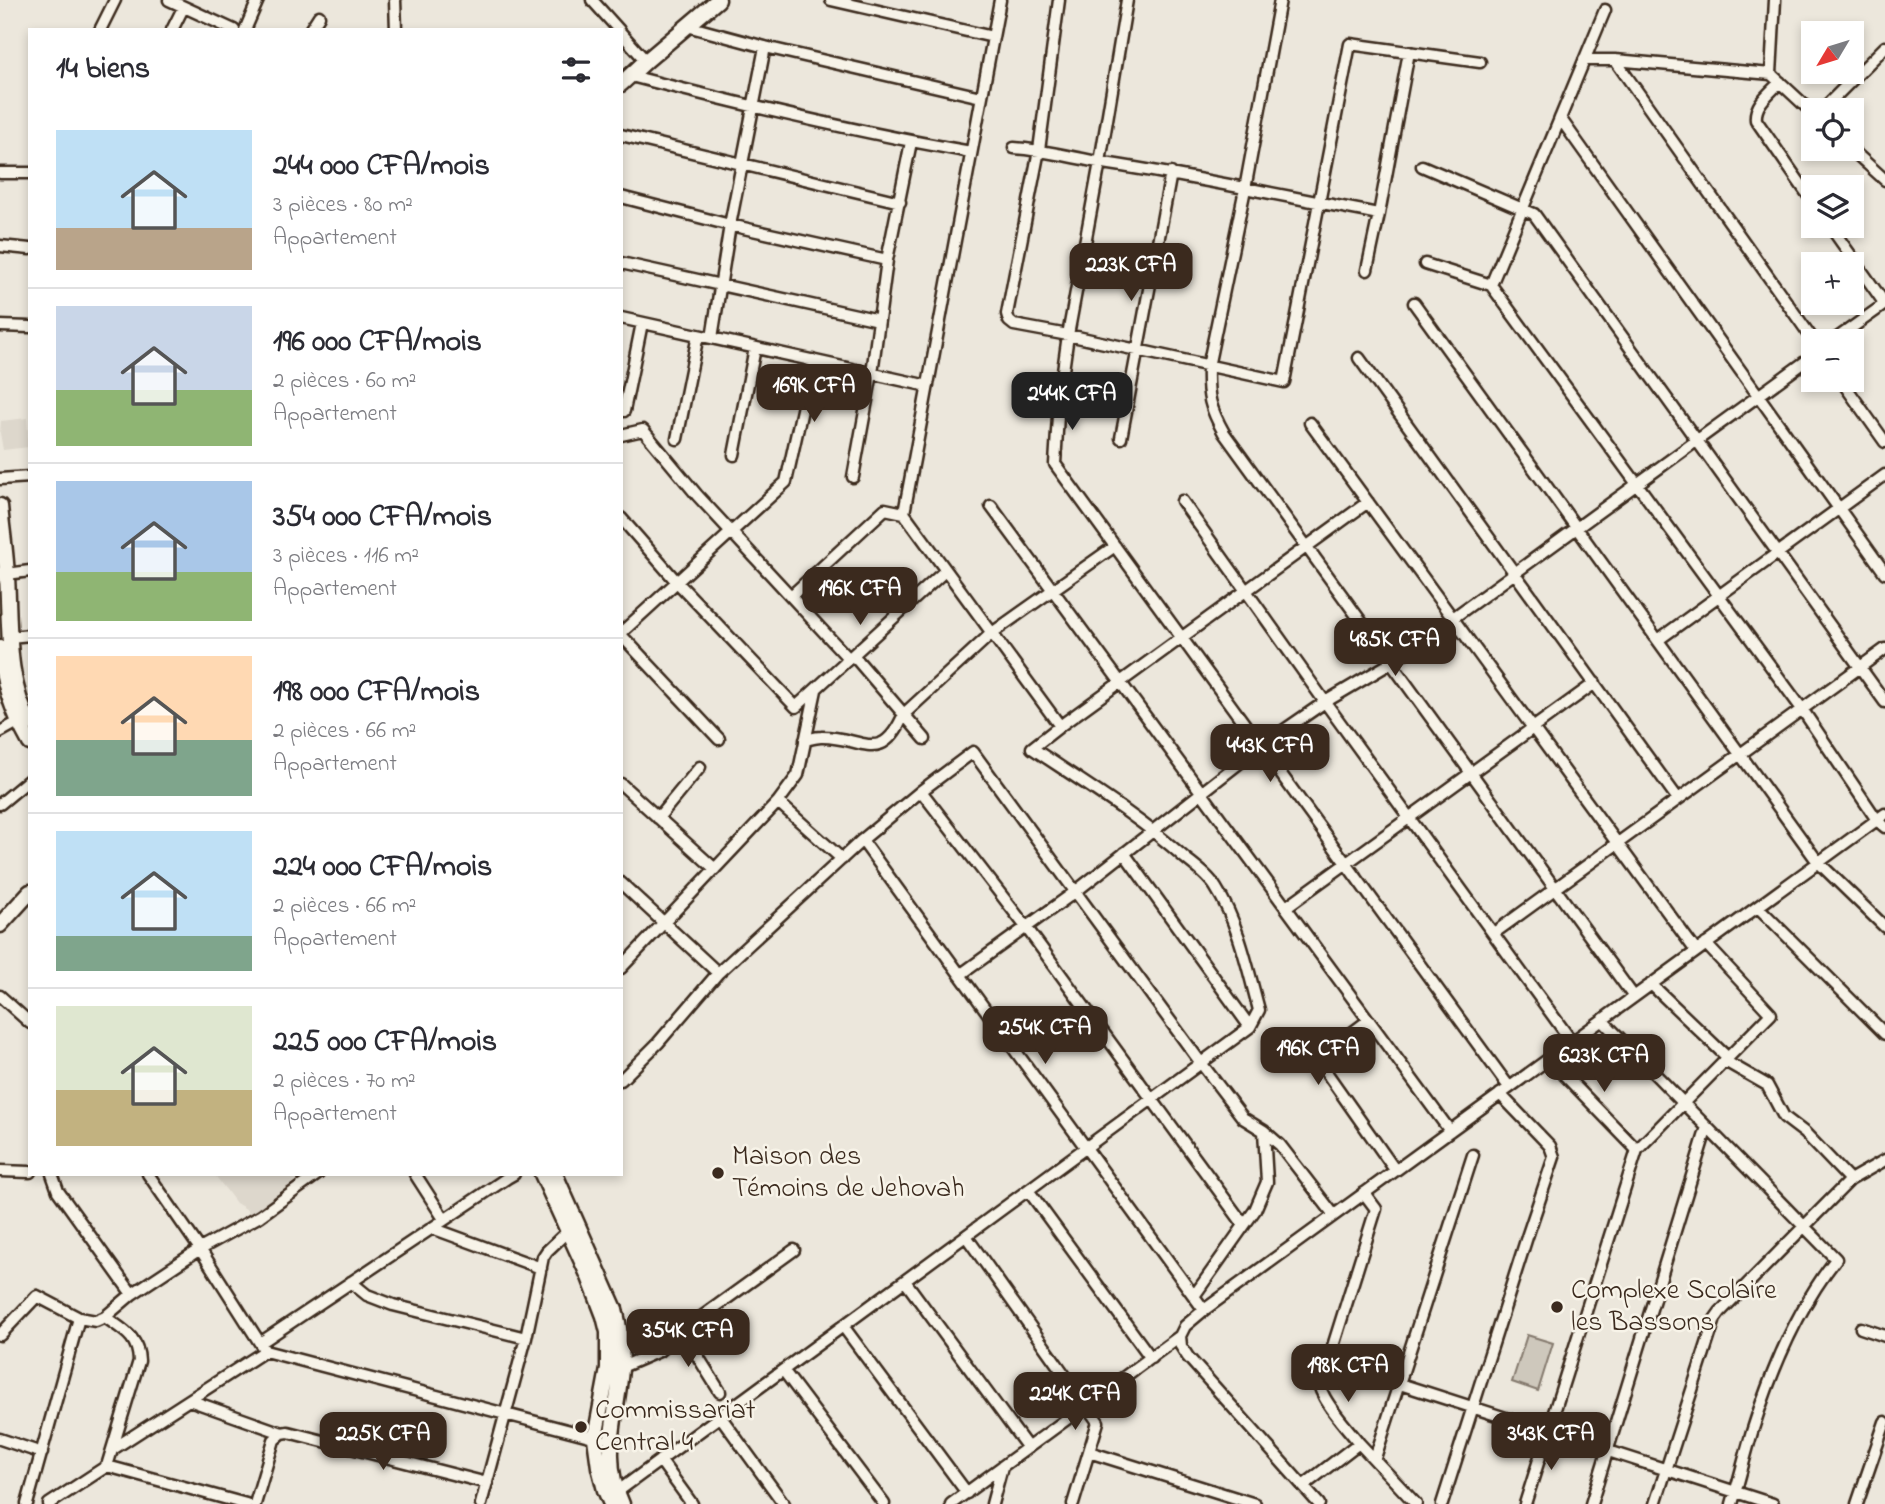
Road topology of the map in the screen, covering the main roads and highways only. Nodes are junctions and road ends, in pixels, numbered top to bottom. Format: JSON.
{"nodes":[{"id":1,"x":718,"y":0,"type":"edge"},
{"id":2,"x":626,"y":80,"type":"edge"},
{"id":3,"x":0,"y":506,"type":"edge"},
{"id":4,"x":5,"y":643,"type":"edge"},
{"id":5,"x":24,"y":722,"type":"edge"},
{"id":6,"x":28,"y":894,"type":"edge"},
{"id":7,"x":0,"y":925,"type":"edge"},
{"id":8,"x":543,"y":1176,"type":"edge"},
{"id":9,"x":556,"y":1176,"type":"edge"},
{"id":10,"x":617,"y":1500,"type":"edge"}],
"edges":[{"from":1,"to":2,"type":"main road"},
{"from":3,"to":4,"type":"main road"},
{"from":4,"to":5,"type":"main road"},
{"from":6,"to":7,"type":"main road"},
{"from":8,"to":10,"type":"main road"},
{"from":9,"to":10,"type":"main road"}]}
